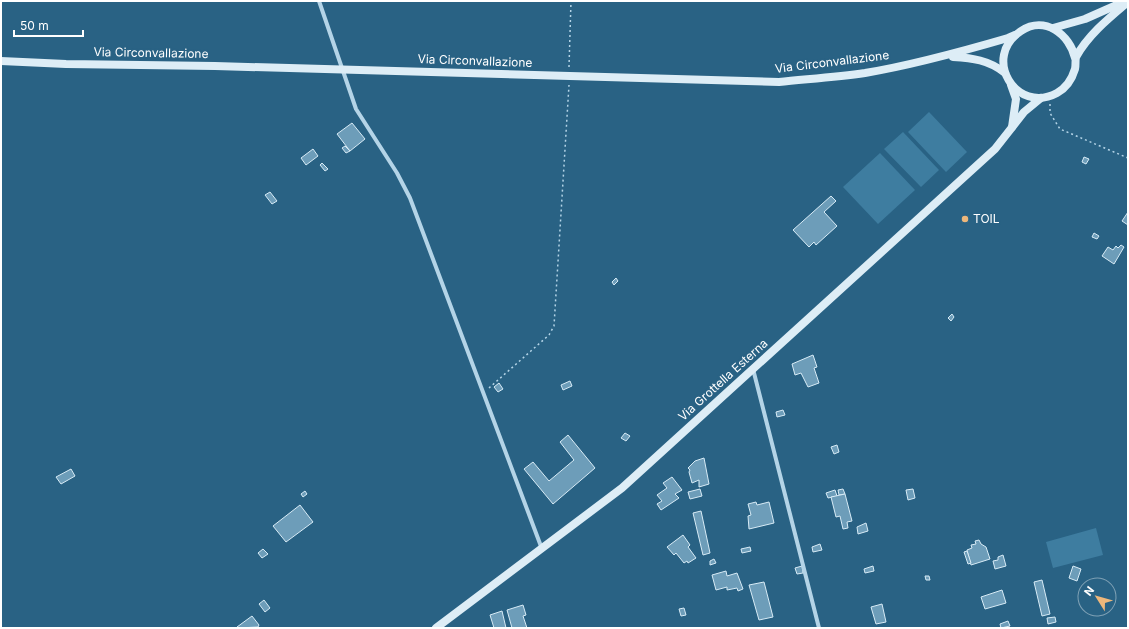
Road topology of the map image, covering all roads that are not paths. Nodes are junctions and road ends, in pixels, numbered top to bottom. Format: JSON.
{"nodes":[{"id":1,"x":319,"y":1,"type":"edge"},
{"id":2,"x":1127,"y":1,"type":"edge"},
{"id":3,"x":1053,"y":28,"type":"junction"},
{"id":4,"x":1015,"y":35,"type":"junction"},
{"id":5,"x":946,"y":56,"type":"junction"},
{"id":6,"x":1076,"y":58,"type":"junction"},
{"id":7,"x":1,"y":60,"type":"edge"},
{"id":8,"x":342,"y":70,"type":"junction"},
{"id":9,"x":1005,"y":72,"type":"junction"},
{"id":10,"x":1011,"y":84,"type":"junction"},
{"id":11,"x":1041,"y":98,"type":"junction"},
{"id":12,"x":1011,"y":132,"type":"junction"},
{"id":13,"x":753,"y":369,"type":"junction"},
{"id":14,"x":542,"y":550,"type":"junction"},
{"id":15,"x":436,"y":628,"type":"edge"},
{"id":16,"x":819,"y":628,"type":"edge"}],
"edges":[{"from":1,"to":8,"type":"street"},
{"from":2,"to":3,"type":"main road"},
{"from":2,"to":6,"type":"main road"},
{"from":3,"to":4,"type":"main road"},
{"from":3,"to":6,"type":"main road"},
{"from":4,"to":5,"type":"main road"},
{"from":4,"to":9,"type":"main road"},
{"from":5,"to":8,"type":"main road","name":"Via Circonvallazione"},
{"from":5,"to":9,"type":"main road"},
{"from":6,"to":11,"type":"main road"},
{"from":7,"to":8,"type":"main road","name":"Via Circonvallazione"},
{"from":8,"to":14,"type":"street"},
{"from":9,"to":10,"type":"main road"},
{"from":10,"to":11,"type":"main road"},
{"from":10,"to":12,"type":"main road"},
{"from":11,"to":12,"type":"main road","name":"Via Grottella Esterna"},
{"from":12,"to":13,"type":"main road","name":"Via Grottella Esterna"},
{"from":13,"to":14,"type":"main road","name":"Via Grottella Esterna"},
{"from":13,"to":16,"type":"street"},
{"from":14,"to":15,"type":"main road","name":"Via Grottella Esterna"}]}
